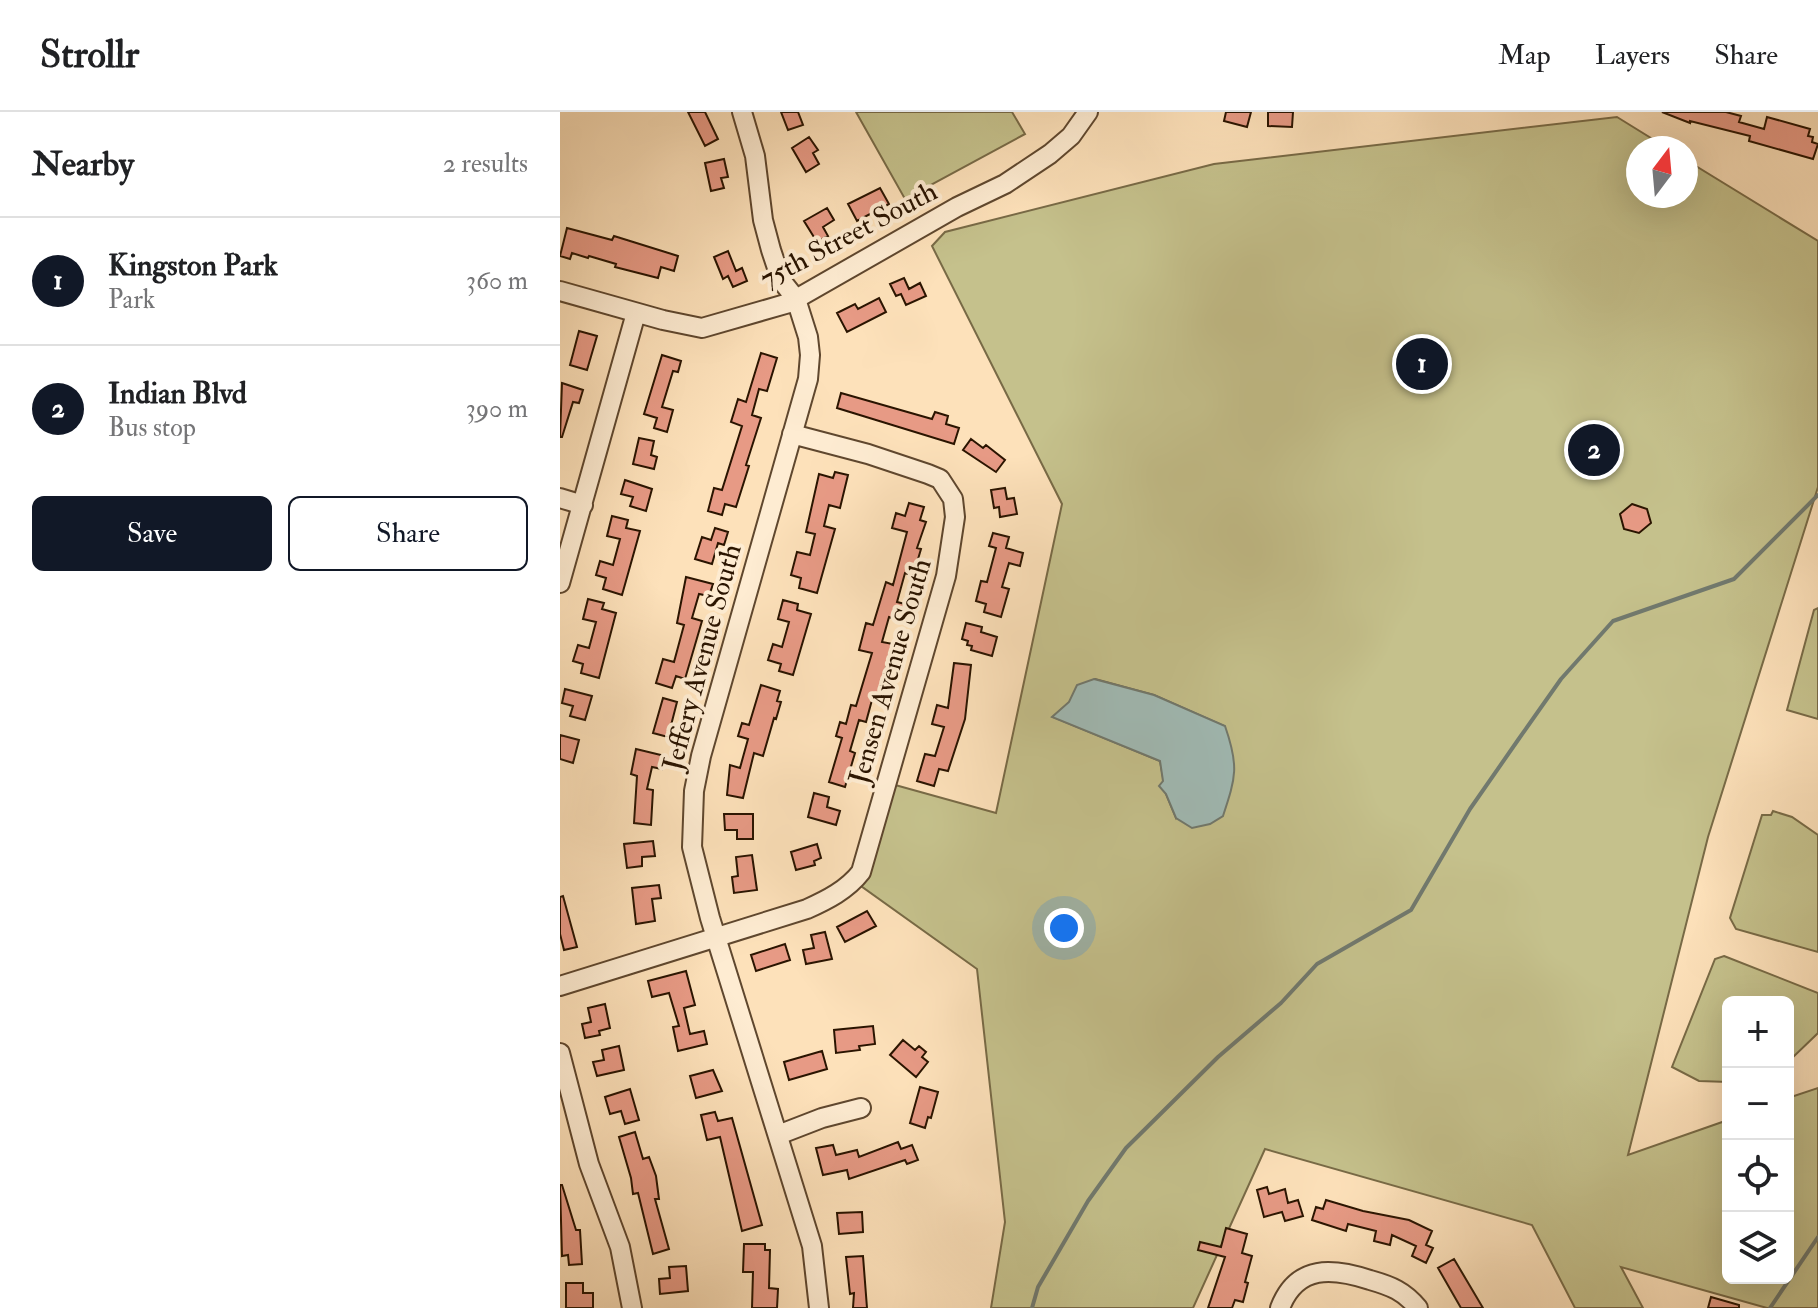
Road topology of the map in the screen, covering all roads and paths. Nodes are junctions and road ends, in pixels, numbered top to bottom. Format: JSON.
{"nodes":[{"id":1,"x":742,"y":112,"type":"edge"},
{"id":2,"x":1088,"y":112,"type":"edge"},
{"id":3,"x":560,"y":291,"type":"edge"},
{"id":4,"x":796,"y":299,"type":"junction"},
{"id":5,"x":636,"y":313,"type":"junction"},
{"id":6,"x":792,"y":434,"type":"junction"},
{"id":7,"x":560,"y":498,"type":"edge"},
{"id":8,"x":583,"y":505,"type":"junction"},
{"id":9,"x":560,"y":583,"type":"edge"},
{"id":10,"x":716,"y":937,"type":"junction"},
{"id":11,"x":560,"y":986,"type":"edge"},
{"id":12,"x":560,"y":1053,"type":"edge"},
{"id":13,"x":861,"y":1108,"type":"dead end"},
{"id":14,"x":778,"y":1135,"type":"junction"},
{"id":15,"x":632,"y":1308,"type":"edge"},
{"id":16,"x":819,"y":1308,"type":"edge"},
{"id":17,"x":1280,"y":1308,"type":"edge"},
{"id":18,"x":1418,"y":1308,"type":"edge"}],
"edges":[{"from":1,"to":4,"type":"street","name":"Jeffery Avenue South"},
{"from":2,"to":4,"type":"street","name":"75th Street South"},
{"from":3,"to":5,"type":"street","name":"75th Street South"},
{"from":4,"to":5,"type":"street","name":"75th Street South"},
{"from":4,"to":6,"type":"street","name":"Jeffery Avenue South"},
{"from":5,"to":8,"type":"street"},
{"from":6,"to":10,"type":"street","name":"Jeffery Avenue South"},
{"from":6,"to":10,"type":"street","name":"Jensen Avenue South"},
{"from":7,"to":8,"type":"street"},
{"from":8,"to":9,"type":"street"},
{"from":10,"to":11,"type":"street","name":"Jensen Avenue South"},
{"from":10,"to":14,"type":"street","name":"Jeffery Avenue South"},
{"from":12,"to":15,"type":"street"},
{"from":13,"to":14,"type":"street"},
{"from":14,"to":16,"type":"street","name":"Jeffery Avenue South"},
{"from":17,"to":18,"type":"street"}]}
